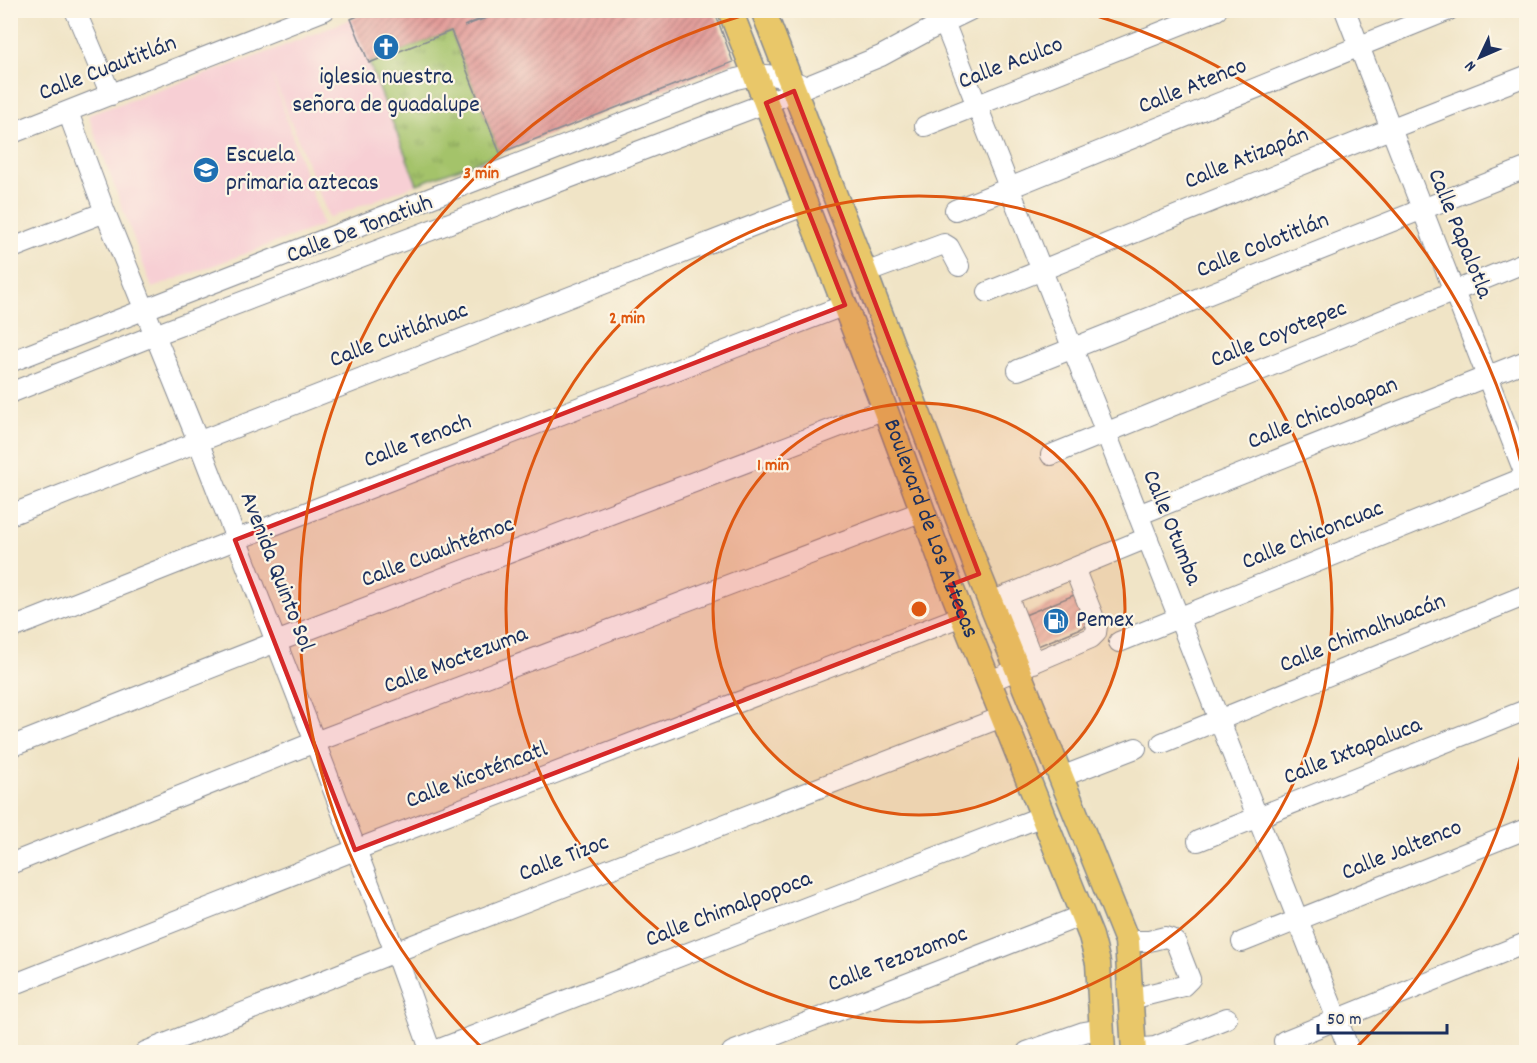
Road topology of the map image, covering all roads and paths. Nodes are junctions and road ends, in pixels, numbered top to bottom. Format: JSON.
{"nodes":[{"id":1,"x":75,"y":10,"type":"edge"},
{"id":2,"x":325,"y":10,"type":"edge"},
{"id":3,"x":730,"y":10,"type":"edge"},
{"id":4,"x":763,"y":10,"type":"edge"},
{"id":5,"x":970,"y":10,"type":"edge"},
{"id":6,"x":1217,"y":10,"type":"edge"},
{"id":7,"x":1345,"y":10,"type":"edge"},
{"id":8,"x":1449,"y":10,"type":"edge"},
{"id":9,"x":944,"y":22,"type":"junction"},
{"id":10,"x":1359,"y":48,"type":"junction"},
{"id":11,"x":755,"y":74,"type":"junction"},
{"id":12,"x":1527,"y":76,"type":"edge"},
{"id":13,"x":797,"y":85,"type":"junction"},
{"id":14,"x":111,"y":95,"type":"junction"},
{"id":15,"x":766,"y":104,"type":"junction"},
{"id":16,"x":977,"y":104,"type":"junction"},
{"id":17,"x":68,"y":112,"type":"junction"},
{"id":18,"x":925,"y":126,"type":"dead end"},
{"id":19,"x":1390,"y":129,"type":"junction"},
{"id":20,"x":10,"y":134,"type":"edge"},
{"id":21,"x":1527,"y":168,"type":"edge"},
{"id":22,"x":1010,"y":188,"type":"junction"},
{"id":23,"x":806,"y":205,"type":"junction"},
{"id":24,"x":955,"y":210,"type":"dead end"},
{"id":25,"x":1421,"y":211,"type":"junction"},
{"id":26,"x":105,"y":212,"type":"junction"},
{"id":27,"x":10,"y":249,"type":"edge"},
{"id":28,"x":1527,"y":262,"type":"edge"},
{"id":29,"x":959,"y":266,"type":"dead end"},
{"id":30,"x":1041,"y":270,"type":"junction"},
{"id":31,"x":865,"y":273,"type":"junction"},
{"id":32,"x":1455,"y":291,"type":"junction"},
{"id":33,"x":988,"y":292,"type":"dead end"},
{"id":34,"x":845,"y":305,"type":"junction"},
{"id":35,"x":145,"y":309,"type":"junction"},
{"id":36,"x":155,"y":335,"type":"junction"},
{"id":37,"x":1072,"y":350,"type":"junction"},
{"id":38,"x":1527,"y":361,"type":"edge"},
{"id":39,"x":10,"y":362,"type":"edge"},
{"id":40,"x":1018,"y":370,"type":"dead end"},
{"id":41,"x":1488,"y":377,"type":"junction"},
{"id":42,"x":10,"y":393,"type":"edge"},
{"id":43,"x":885,"y":409,"type":"junction"},
{"id":44,"x":1106,"y":433,"type":"junction"},
{"id":45,"x":198,"y":441,"type":"junction"},
{"id":46,"x":1051,"y":454,"type":"dead end"},
{"id":47,"x":1526,"y":477,"type":"edge"},
{"id":48,"x":923,"y":511,"type":"junction"},
{"id":49,"x":10,"y":515,"type":"edge"},
{"id":50,"x":1138,"y":515,"type":"junction"},
{"id":51,"x":1147,"y":538,"type":"junction"},
{"id":52,"x":235,"y":540,"type":"junction"},
{"id":53,"x":1077,"y":573,"type":"junction"},
{"id":54,"x":979,"y":574,"type":"junction"},
{"id":55,"x":950,"y":585,"type":"junction"},
{"id":56,"x":1527,"y":595,"type":"edge"},
{"id":57,"x":1001,"y":604,"type":"junction"},
{"id":58,"x":962,"y":616,"type":"junction"},
{"id":59,"x":1179,"y":618,"type":"junction"},
{"id":60,"x":10,"y":629,"type":"edge"},
{"id":61,"x":276,"y":642,"type":"junction"},
{"id":62,"x":1119,"y":642,"type":"dead end"},
{"id":63,"x":1026,"y":666,"type":"junction"},
{"id":64,"x":988,"y":682,"type":"junction"},
{"id":65,"x":1527,"y":710,"type":"edge"},
{"id":66,"x":1002,"y":717,"type":"junction"},
{"id":67,"x":1219,"y":720,"type":"junction"},
{"id":68,"x":315,"y":742,"type":"junction"},
{"id":69,"x":1162,"y":743,"type":"dead end"},
{"id":70,"x":10,"y":747,"type":"edge"},
{"id":71,"x":1136,"y":748,"type":"dead end"},
{"id":72,"x":1061,"y":777,"type":"junction"},
{"id":73,"x":1043,"y":816,"type":"junction"},
{"id":74,"x":1256,"y":818,"type":"junction"},
{"id":75,"x":1527,"y":829,"type":"edge"},
{"id":76,"x":1198,"y":841,"type":"dead end"},
{"id":77,"x":355,"y":850,"type":"junction"},
{"id":78,"x":10,"y":864,"type":"edge"},
{"id":79,"x":1083,"y":915,"type":"junction"},
{"id":80,"x":1297,"y":920,"type":"junction"},
{"id":81,"x":1127,"y":941,"type":"junction"},
{"id":82,"x":1242,"y":942,"type":"dead end"},
{"id":83,"x":1527,"y":943,"type":"edge"},
{"id":84,"x":395,"y":952,"type":"junction"},
{"id":85,"x":10,"y":986,"type":"edge"},
{"id":86,"x":1131,"y":999,"type":"junction"},
{"id":87,"x":1227,"y":1018,"type":"dead end"},
{"id":88,"x":1337,"y":1020,"type":"junction"},
{"id":89,"x":1102,"y":1029,"type":"junction"},
{"id":90,"x":1284,"y":1041,"type":"dead end"},
{"id":91,"x":1134,"y":1051,"type":"edge"},
{"id":92,"x":146,"y":1053,"type":"edge"},
{"id":93,"x":432,"y":1053,"type":"edge"},
{"id":94,"x":732,"y":1053,"type":"edge"},
{"id":95,"x":1027,"y":1053,"type":"edge"},
{"id":96,"x":1103,"y":1053,"type":"edge"},
{"id":97,"x":1350,"y":1053,"type":"edge"}],
"edges":[{"from":1,"to":14,"type":"street"},
{"from":2,"to":14,"type":"street","name":"Calle Cuautitlán"},
{"from":3,"to":11,"type":"main road","name":"Boulevard de Los Aztecas"},
{"from":4,"to":13,"type":"main road","name":"Boulevard de Los Aztecas"},
{"from":5,"to":9,"type":"street"},
{"from":6,"to":16,"type":"street","name":"Calle Aculco"},
{"from":7,"to":10,"type":"street","name":"Calle Papalotla"},
{"from":8,"to":10,"type":"street","name":"Calle Atenco"},
{"from":9,"to":13,"type":"street"},
{"from":9,"to":16,"type":"street","name":"Calle Otumba"},
{"from":10,"to":19,"type":"street","name":"Calle Papalotla"},
{"from":10,"to":22,"type":"street","name":"Calle Atenco"},
{"from":11,"to":13,"type":"street","name":"Calle De Tonatiuh"},
{"from":11,"to":15,"type":"main road","name":"Boulevard de Los Aztecas"},
{"from":11,"to":35,"type":"street","name":"Calle De Tonatiuh"},
{"from":12,"to":19,"type":"street","name":"Calle Atizapán"},
{"from":13,"to":15,"type":"street","name":"Calle De Tonatiuh"},
{"from":13,"to":31,"type":"main road","name":"Boulevard de Los Aztecas"},
{"from":14,"to":17,"type":"street","name":"Calle Cuautitlán"},
{"from":15,"to":23,"type":"main road","name":"Boulevard de Los Aztecas"},
{"from":15,"to":36,"type":"street","name":"Calle De Tonatiuh"},
{"from":16,"to":18,"type":"street","name":"Calle Aculco"},
{"from":16,"to":22,"type":"street","name":"Calle Otumba"},
{"from":17,"to":20,"type":"street","name":"Calle Cuautitlán"},
{"from":17,"to":26,"type":"street","name":"Avenida Quinto Sol"},
{"from":19,"to":25,"type":"street","name":"Calle Papalotla"},
{"from":19,"to":30,"type":"street","name":"Calle Atizapán"},
{"from":21,"to":25,"type":"street","name":"Calle Colotitlán"},
{"from":22,"to":24,"type":"street","name":"Calle Atenco"},
{"from":22,"to":30,"type":"street","name":"Calle Otumba"},
{"from":23,"to":34,"type":"main road","name":"Boulevard de Los Aztecas"},
{"from":23,"to":45,"type":"street","name":"Calle Cuitláhuac"},
{"from":25,"to":32,"type":"street","name":"Calle Papalotla"},
{"from":25,"to":37,"type":"street","name":"Calle Colotitlán"},
{"from":26,"to":27,"type":"street"},
{"from":26,"to":35,"type":"street","name":"Avenida Quinto Sol"},
{"from":28,"to":32,"type":"street","name":"Calle Coyotepec"},
{"from":29,"to":31,"type":"street"},
{"from":30,"to":33,"type":"street","name":"Calle Atizapán"},
{"from":30,"to":37,"type":"street","name":"Calle Otumba"},
{"from":31,"to":54,"type":"main road","name":"Boulevard de Los Aztecas"},
{"from":32,"to":41,"type":"street","name":"Calle Papalotla"},
{"from":32,"to":44,"type":"street","name":"Calle Coyotepec"},
{"from":34,"to":43,"type":"main road","name":"Boulevard de Los Aztecas"},
{"from":34,"to":52,"type":"street","name":"Calle Tenoch"},
{"from":35,"to":36,"type":"street","name":"Avenida Quinto Sol"},
{"from":35,"to":39,"type":"street","name":"Calle De Tonatiuh"},
{"from":36,"to":42,"type":"street","name":"Calle De Tonatiuh"},
{"from":36,"to":45,"type":"street","name":"Avenida Quinto Sol"},
{"from":37,"to":40,"type":"street","name":"Calle Colotitlán"},
{"from":37,"to":44,"type":"street","name":"Calle Otumba"},
{"from":38,"to":41,"type":"street","name":"Calle Chicoloapan"},
{"from":41,"to":47,"type":"street","name":"Calle Papalotla"},
{"from":41,"to":50,"type":"street","name":"Calle Chicoloapan"},
{"from":43,"to":48,"type":"main road","name":"Boulevard de Los Aztecas"},
{"from":43,"to":61,"type":"street","name":"Calle Cuauhtémoc"},
{"from":44,"to":46,"type":"street","name":"Calle Coyotepec"},
{"from":44,"to":50,"type":"street","name":"Calle Otumba"},
{"from":45,"to":49,"type":"street","name":"Calle Cuitláhuac"},
{"from":45,"to":52,"type":"street","name":"Avenida Quinto Sol"},
{"from":47,"to":59,"type":"street","name":"Calle Chiconcuac"},
{"from":48,"to":55,"type":"main road","name":"Boulevard de Los Aztecas"},
{"from":48,"to":68,"type":"street","name":"Calle Moctezuma"},
{"from":50,"to":51,"type":"street","name":"Calle Otumba"},
{"from":51,"to":53,"type":"street"},
{"from":51,"to":59,"type":"street","name":"Calle Otumba"},
{"from":52,"to":60,"type":"street","name":"Calle Tenoch"},
{"from":52,"to":61,"type":"street","name":"Avenida Quinto Sol"},
{"from":53,"to":57,"type":"street"},
{"from":53,"to":63,"type":"street"},
{"from":54,"to":55,"type":"main road"},
{"from":54,"to":57,"type":"main road","name":"Boulevard de Los Aztecas"},
{"from":55,"to":58,"type":"main road","name":"Boulevard de Los Aztecas"},
{"from":56,"to":67,"type":"street","name":"Calle Chimalhuacán"},
{"from":57,"to":63,"type":"main road","name":"Boulevard de Los Aztecas"},
{"from":58,"to":64,"type":"main road","name":"Boulevard de Los Aztecas"},
{"from":58,"to":77,"type":"street","name":"Calle Xicoténcatl"},
{"from":59,"to":62,"type":"street","name":"Calle Chiconcuac"},
{"from":59,"to":67,"type":"street","name":"Calle Otumba"},
{"from":61,"to":68,"type":"street","name":"Avenida Quinto Sol"},
{"from":61,"to":70,"type":"street","name":"Calle Cuauhtémoc"},
{"from":63,"to":64,"type":"street"},
{"from":63,"to":72,"type":"main road","name":"Boulevard de Los Aztecas"},
{"from":64,"to":66,"type":"main road","name":"Boulevard de Los Aztecas"},
{"from":65,"to":74,"type":"street","name":"Calle Ixtapaluca"},
{"from":66,"to":73,"type":"main road","name":"Boulevard de Los Aztecas"},
{"from":66,"to":84,"type":"street","name":"Calle Tizoc"},
{"from":67,"to":69,"type":"street","name":"Calle Chimalhuacán"},
{"from":67,"to":74,"type":"street","name":"Calle Otumba"},
{"from":68,"to":77,"type":"street","name":"Avenida Quinto Sol"},
{"from":68,"to":78,"type":"street","name":"Calle Moctezuma"},
{"from":71,"to":72,"type":"street"},
{"from":72,"to":81,"type":"main road","name":"Boulevard de Los Aztecas"},
{"from":73,"to":79,"type":"main road","name":"Boulevard de Los Aztecas"},
{"from":73,"to":93,"type":"street","name":"Calle Chimalpopoca"},
{"from":74,"to":76,"type":"street","name":"Calle Ixtapaluca"},
{"from":74,"to":80,"type":"street","name":"Calle Otumba"},
{"from":75,"to":80,"type":"street","name":"Calle Jaltenco"},
{"from":77,"to":84,"type":"street","name":"Avenida Quinto Sol"},
{"from":77,"to":85,"type":"street","name":"Calle Xicoténcatl"},
{"from":79,"to":89,"type":"main road","name":"Boulevard de Los Aztecas"},
{"from":79,"to":94,"type":"street","name":"Calle Tezozomoc"},
{"from":80,"to":82,"type":"street","name":"Calle Jaltenco"},
{"from":80,"to":88,"type":"street","name":"Calle Otumba"},
{"from":81,"to":86,"type":"main road","name":"Boulevard de Los Aztecas"},
{"from":81,"to":86,"type":"street"},
{"from":83,"to":88,"type":"street"},
{"from":84,"to":92,"type":"street","name":"Calle Tizoc"},
{"from":84,"to":93,"type":"street","name":"Avenida Quinto Sol"},
{"from":86,"to":91,"type":"main road","name":"Boulevard de Los Aztecas"},
{"from":87,"to":91,"type":"street"},
{"from":88,"to":90,"type":"street"},
{"from":88,"to":97,"type":"street","name":"Calle Otumba"},
{"from":89,"to":95,"type":"street"},
{"from":89,"to":96,"type":"main road","name":"Boulevard de Los Aztecas"}]}
